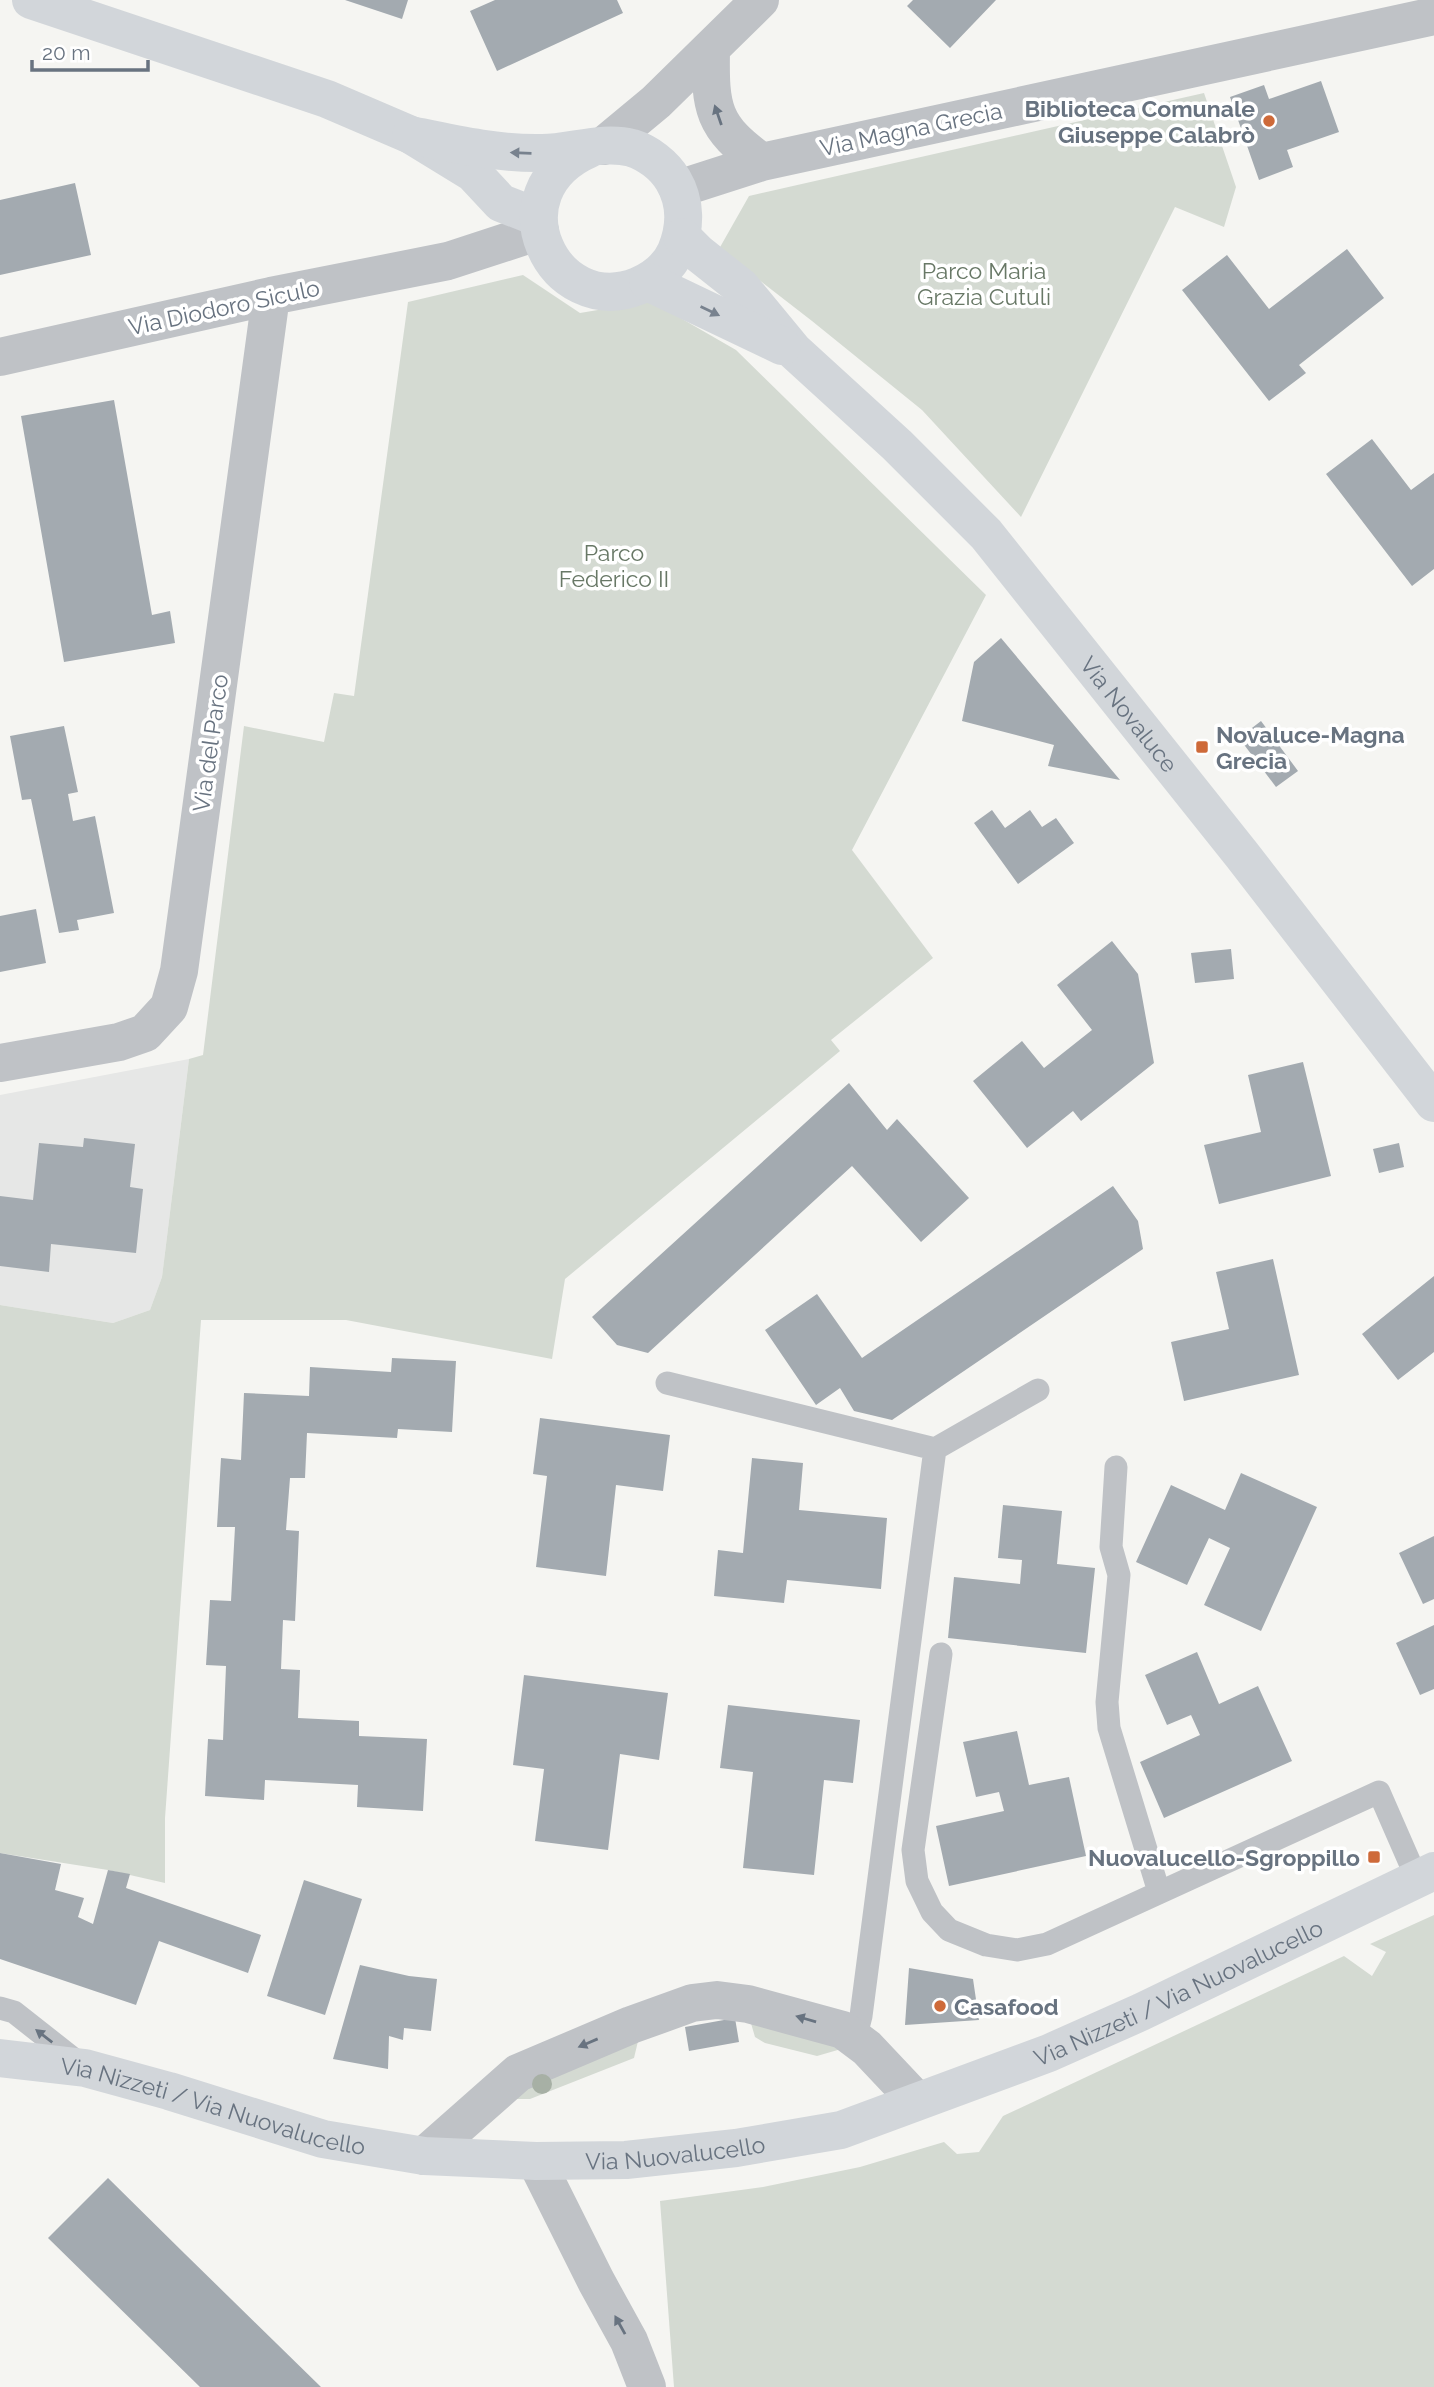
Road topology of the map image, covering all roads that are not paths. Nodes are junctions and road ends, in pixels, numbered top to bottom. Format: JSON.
{"nodes":[{"id":1,"x":30,"y":0,"type":"edge"},
{"id":2,"x":760,"y":0,"type":"edge"},
{"id":3,"x":1434,"y":16,"type":"edge"},
{"id":4,"x":710,"y":50,"type":"junction"},
{"id":5,"x":656,"y":102,"type":"junction"},
{"id":6,"x":411,"y":135,"type":"junction"},
{"id":7,"x":596,"y":148,"type":"junction"},
{"id":8,"x":762,"y":162,"type":"junction"},
{"id":9,"x":669,"y":176,"type":"junction"},
{"id":10,"x":538,"y":224,"type":"junction"},
{"id":11,"x":682,"y":237,"type":"junction"},
{"id":12,"x":448,"y":261,"type":"junction"},
{"id":13,"x":559,"y":270,"type":"junction"},
{"id":14,"x":648,"y":282,"type":"junction"},
{"id":15,"x":271,"y":296,"type":"junction"},
{"id":16,"x":794,"y":351,"type":"junction"},
{"id":17,"x":0,"y":357,"type":"edge"},
{"id":18,"x":0,"y":1063,"type":"edge"},
{"id":19,"x":1434,"y":1103,"type":"edge"},
{"id":20,"x":667,"y":1382,"type":"dead end"},
{"id":21,"x":1038,"y":1390,"type":"dead end"},
{"id":22,"x":935,"y":1449,"type":"junction"},
{"id":23,"x":1116,"y":1467,"type":"dead end"},
{"id":24,"x":941,"y":1654,"type":"dead end"},
{"id":25,"x":1426,"y":1875,"type":"edge"},
{"id":26,"x":1159,"y":1892,"type":"junction"},
{"id":27,"x":0,"y":2008,"type":"edge"},
{"id":28,"x":855,"y":2039,"type":"junction"},
{"id":29,"x":0,"y":2058,"type":"edge"},
{"id":30,"x":85,"y":2068,"type":"junction"},
{"id":31,"x":917,"y":2101,"type":"junction"},
{"id":32,"x":424,"y":2157,"type":"junction"},
{"id":33,"x":536,"y":2161,"type":"junction"},
{"id":34,"x":648,"y":2387,"type":"edge"}],
"edges":[{"from":1,"to":6,"type":"main road"},
{"from":2,"to":4,"type":"street"},
{"from":3,"to":8,"type":"street","name":"Via Magna Grecia"},
{"from":4,"to":5,"type":"street"},
{"from":8,"to":4,"type":"street","one_way":true},
{"from":5,"to":7,"type":"street"},
{"from":5,"to":9,"type":"street"},
{"from":7,"to":6,"type":"main road","one_way":true},
{"from":6,"to":10,"type":"main road"},
{"from":7,"to":9,"type":"main road"},
{"from":7,"to":10,"type":"main road"},
{"from":8,"to":9,"type":"street","name":"Via Magna Grecia"},
{"from":9,"to":11,"type":"main road"},
{"from":10,"to":12,"type":"street"},
{"from":10,"to":13,"type":"main road"},
{"from":11,"to":14,"type":"main road"},
{"from":11,"to":16,"type":"main road"},
{"from":12,"to":13,"type":"street"},
{"from":12,"to":15,"type":"street","name":"Via Diodoro Siculo"},
{"from":13,"to":14,"type":"main road"},
{"from":14,"to":16,"type":"main road","one_way":true},
{"from":15,"to":17,"type":"street","name":"Via Diodoro Siculo"},
{"from":15,"to":18,"type":"street","name":"Via del Parco"},
{"from":16,"to":19,"type":"main road","name":"Via Novaluce"},
{"from":20,"to":22,"type":"lane"},
{"from":21,"to":22,"type":"lane"},
{"from":22,"to":28,"type":"lane"},
{"from":23,"to":26,"type":"lane"},
{"from":24,"to":26,"type":"lane"},
{"from":25,"to":26,"type":"lane"},
{"from":25,"to":31,"type":"main road","name":"Via Nizzeti / Via Nuovalucello"},
{"from":30,"to":27,"type":"lane","one_way":true},
{"from":28,"to":31,"type":"street"},
{"from":28,"to":32,"type":"street","one_way":true},
{"from":29,"to":30,"type":"main road","name":"Via Nizzeti / Via Nuovalucello"},
{"from":30,"to":32,"type":"main road","name":"Via Nizzeti / Via Nuovalucello"},
{"from":31,"to":33,"type":"main road","name":"Via Nuovalucello"},
{"from":32,"to":33,"type":"main road","name":"Via Nuovalucello"},
{"from":34,"to":33,"type":"street","one_way":true}]}
